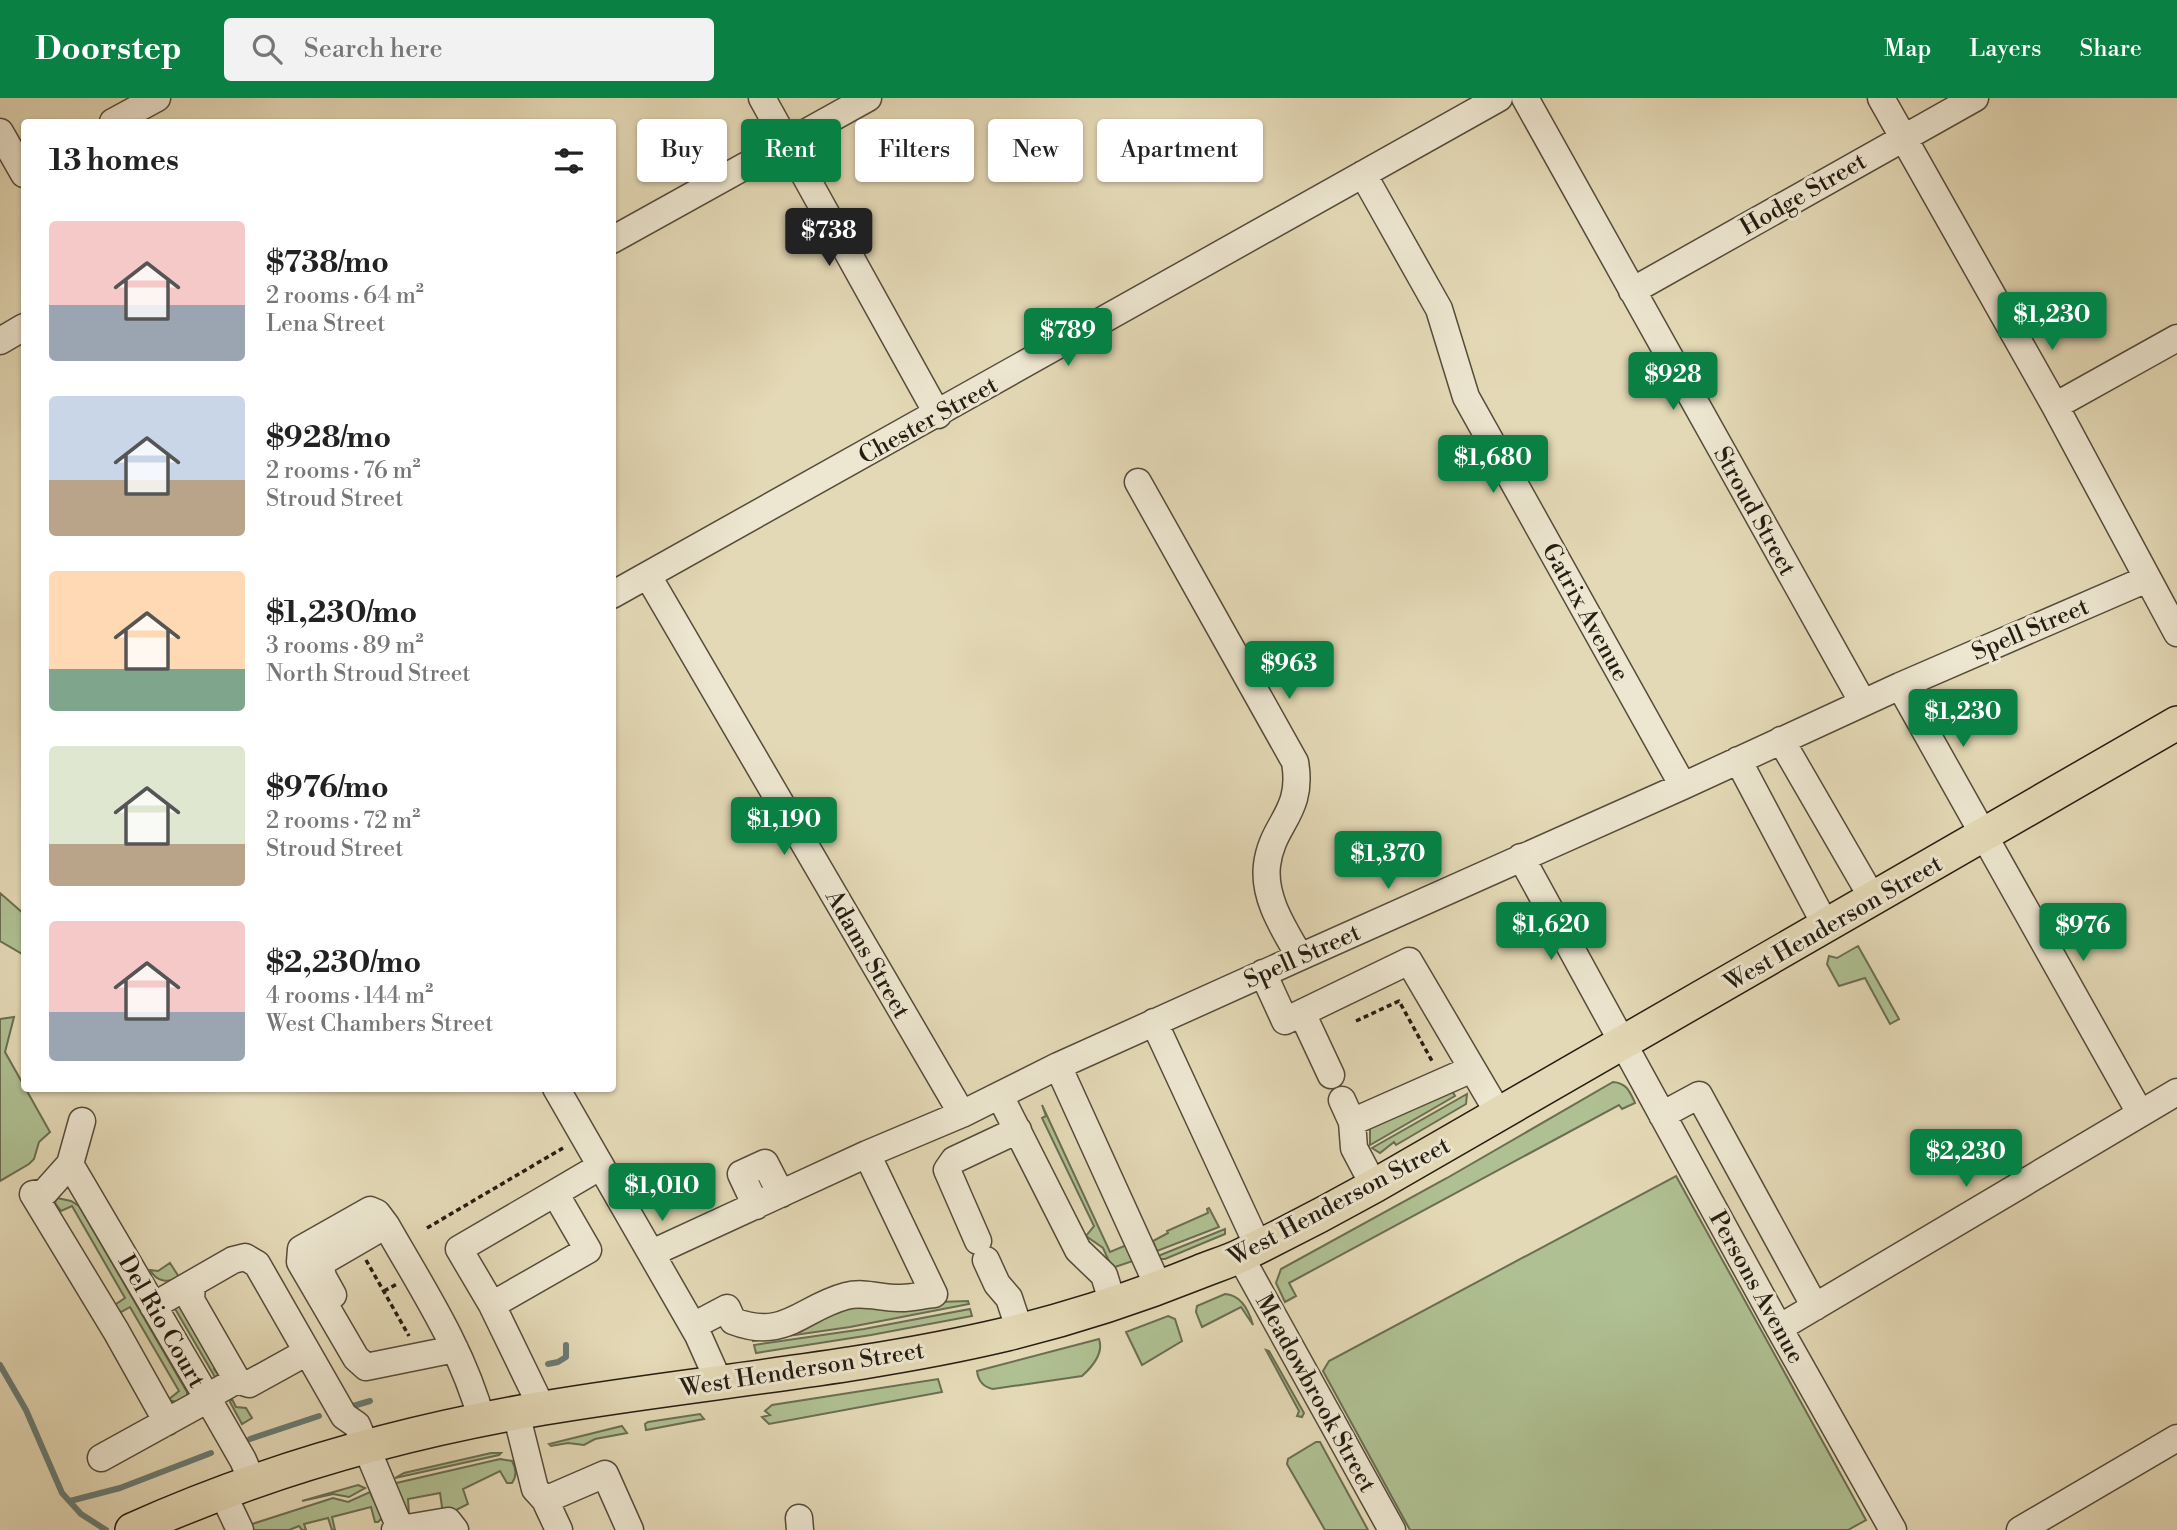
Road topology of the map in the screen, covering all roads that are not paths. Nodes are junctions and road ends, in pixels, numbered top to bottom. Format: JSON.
{"nodes":[{"id":1,"x":157,"y":98,"type":"edge"},
{"id":2,"x":762,"y":98,"type":"edge"},
{"id":3,"x":868,"y":98,"type":"edge"},
{"id":4,"x":1499,"y":98,"type":"edge"},
{"id":5,"x":1525,"y":98,"type":"edge"},
{"id":6,"x":1881,"y":98,"type":"edge"},
{"id":7,"x":1975,"y":98,"type":"edge"},
{"id":8,"x":118,"y":119,"type":"edge"},
{"id":9,"x":773,"y":119,"type":"edge"},
{"id":10,"x":831,"y":119,"type":"edge"},
{"id":11,"x":0,"y":132,"type":"edge"},
{"id":12,"x":1903,"y":137,"type":"junction"},
{"id":13,"x":21,"y":168,"type":"edge"},
{"id":14,"x":741,"y":169,"type":"edge"},
{"id":15,"x":1363,"y":174,"type":"junction"},
{"id":16,"x":808,"y":182,"type":"edge"},
{"id":17,"x":616,"y":238,"type":"edge"},
{"id":18,"x":1632,"y":291,"type":"junction"},
{"id":19,"x":21,"y":329,"type":"edge"},
{"id":20,"x":2177,"y":338,"type":"edge"},
{"id":21,"x":0,"y":341,"type":"edge"},
{"id":22,"x":2055,"y":406,"type":"junction"},
{"id":23,"x":938,"y":415,"type":"junction"},
{"id":24,"x":1138,"y":482,"type":"dead end"},
{"id":25,"x":648,"y":576,"type":"junction"},
{"id":26,"x":2147,"y":579,"type":"junction"},
{"id":27,"x":616,"y":593,"type":"edge"},
{"id":28,"x":2177,"y":632,"type":"edge"},
{"id":29,"x":1900,"y":686,"type":"junction"},
{"id":30,"x":1863,"y":703,"type":"junction"},
{"id":31,"x":2177,"y":723,"type":"edge"},
{"id":32,"x":1781,"y":740,"type":"junction"},
{"id":33,"x":1738,"y":760,"type":"junction"},
{"id":34,"x":1683,"y":786,"type":"junction"},
{"id":35,"x":1984,"y":835,"type":"junction"},
{"id":36,"x":1521,"y":858,"type":"junction"},
{"id":37,"x":1873,"y":899,"type":"junction"},
{"id":38,"x":1826,"y":926,"type":"junction"},
{"id":39,"x":1300,"y":957,"type":"junction"},
{"id":40,"x":1264,"y":973,"type":"junction"},
{"id":41,"x":1302,"y":1013,"type":"junction"},
{"id":42,"x":1154,"y":1022,"type":"junction"},
{"id":43,"x":1623,"y":1044,"type":"junction"},
{"id":44,"x":1058,"y":1066,"type":"junction"},
{"id":45,"x":1472,"y":1069,"type":"junction"},
{"id":46,"x":1331,"y":1075,"type":"dead end"},
{"id":47,"x":558,"y":1092,"type":"edge"},
{"id":48,"x":2177,"y":1092,"type":"edge"},
{"id":49,"x":1000,"y":1096,"type":"junction"},
{"id":50,"x":2140,"y":1113,"type":"junction"},
{"id":51,"x":962,"y":1114,"type":"junction"},
{"id":52,"x":1499,"y":1114,"type":"junction"},
{"id":53,"x":1662,"y":1115,"type":"junction"},
{"id":54,"x":82,"y":1121,"type":"dead end"},
{"id":55,"x":1018,"y":1130,"type":"junction"},
{"id":56,"x":867,"y":1154,"type":"junction"},
{"id":57,"x":70,"y":1164,"type":"junction"},
{"id":58,"x":601,"y":1166,"type":"junction"},
{"id":59,"x":1374,"y":1186,"type":"junction"},
{"id":60,"x":555,"y":1193,"type":"junction"},
{"id":61,"x":1753,"y":1195,"type":"junction"},
{"id":62,"x":1716,"y":1215,"type":"junction"},
{"id":63,"x":387,"y":1225,"type":"junction"},
{"id":64,"x":1249,"y":1251,"type":"junction"},
{"id":65,"x":652,"y":1253,"type":"junction"},
{"id":66,"x":192,"y":1284,"type":"junction"},
{"id":67,"x":1159,"y":1288,"type":"junction"},
{"id":68,"x":1113,"y":1304,"type":"junction"},
{"id":69,"x":153,"y":1306,"type":"junction"},
{"id":70,"x":492,"y":1306,"type":"junction"},
{"id":71,"x":1815,"y":1307,"type":"junction"},
{"id":72,"x":693,"y":1326,"type":"junction"},
{"id":73,"x":1779,"y":1328,"type":"junction"},
{"id":74,"x":1020,"y":1331,"type":"junction"},
{"id":75,"x":455,"y":1349,"type":"junction"},
{"id":76,"x":307,"y":1352,"type":"junction"},
{"id":77,"x":374,"y":1366,"type":"junction"},
{"id":78,"x":237,"y":1380,"type":"junction"},
{"id":79,"x":719,"y":1382,"type":"junction"},
{"id":80,"x":207,"y":1398,"type":"junction"},
{"id":81,"x":529,"y":1411,"type":"junction"},
{"id":82,"x":482,"y":1421,"type":"junction"},
{"id":83,"x":167,"y":1422,"type":"junction"},
{"id":84,"x":2177,"y":1438,"type":"edge"},
{"id":85,"x":366,"y":1447,"type":"junction"},
{"id":86,"x":101,"y":1458,"type":"dead end"},
{"id":87,"x":605,"y":1474,"type":"junction"},
{"id":88,"x":237,"y":1487,"type":"junction"},
{"id":89,"x":545,"y":1500,"type":"junction"},
{"id":90,"x":398,"y":1529,"type":"edge"},
{"id":91,"x":132,"y":1530,"type":"edge"},
{"id":92,"x":240,"y":1530,"type":"edge"},
{"id":93,"x":455,"y":1530,"type":"edge"},
{"id":94,"x":559,"y":1530,"type":"edge"},
{"id":95,"x":631,"y":1530,"type":"edge"},
{"id":96,"x":641,"y":1530,"type":"edge"},
{"id":97,"x":1392,"y":1530,"type":"edge"},
{"id":98,"x":1893,"y":1530,"type":"edge"},
{"id":99,"x":2020,"y":1530,"type":"edge"}],
"edges":[{"from":1,"to":8,"type":"street"},
{"from":2,"to":9,"type":"street"},
{"from":3,"to":10,"type":"street"},
{"from":4,"to":15,"type":"street","name":"Chester Street"},
{"from":5,"to":18,"type":"street","name":"Stroud Street"},
{"from":6,"to":12,"type":"street"},
{"from":7,"to":12,"type":"street","name":"Hodge Street"},
{"from":11,"to":13,"type":"street"},
{"from":12,"to":18,"type":"street","name":"Hodge Street"},
{"from":12,"to":22,"type":"street"},
{"from":14,"to":17,"type":"street"},
{"from":15,"to":23,"type":"street","name":"Chester Street"},
{"from":15,"to":34,"type":"street","name":"Gatrix Avenue"},
{"from":16,"to":23,"type":"street"},
{"from":18,"to":30,"type":"street","name":"Stroud Street"},
{"from":19,"to":21,"type":"street"},
{"from":20,"to":22,"type":"street"},
{"from":22,"to":26,"type":"street"},
{"from":23,"to":25,"type":"street","name":"Chester Street"},
{"from":24,"to":39,"type":"street"},
{"from":25,"to":27,"type":"street","name":"Chester Street"},
{"from":25,"to":51,"type":"street","name":"Adams Street"},
{"from":26,"to":28,"type":"street"},
{"from":26,"to":29,"type":"street","name":"Spell Street"},
{"from":29,"to":30,"type":"street","name":"Spell Street"},
{"from":29,"to":35,"type":"street"},
{"from":30,"to":32,"type":"street","name":"Spell Street"},
{"from":31,"to":35,"type":"main road","name":"West Henderson Street"},
{"from":32,"to":33,"type":"street","name":"Spell Street"},
{"from":32,"to":37,"type":"street"},
{"from":33,"to":34,"type":"street","name":"Spell Street"},
{"from":33,"to":38,"type":"street"},
{"from":34,"to":36,"type":"street","name":"Spell Street"},
{"from":35,"to":37,"type":"main road","name":"West Henderson Street"},
{"from":35,"to":50,"type":"street"},
{"from":36,"to":39,"type":"street","name":"Spell Street"},
{"from":36,"to":43,"type":"street","name":"Persons Avenue"},
{"from":37,"to":38,"type":"main road","name":"West Henderson Street"},
{"from":38,"to":43,"type":"main road","name":"West Henderson Street"},
{"from":39,"to":40,"type":"street","name":"Spell Street"},
{"from":40,"to":41,"type":"street"},
{"from":40,"to":42,"type":"street","name":"Spell Street"},
{"from":41,"to":45,"type":"street"},
{"from":41,"to":46,"type":"street"},
{"from":42,"to":44,"type":"street","name":"Spell Street"},
{"from":42,"to":64,"type":"street","name":"Meadowbrook Street"},
{"from":43,"to":52,"type":"main road","name":"West Henderson Street"},
{"from":43,"to":53,"type":"street","name":"Persons Avenue"},
{"from":44,"to":49,"type":"street","name":"Spell Street"},
{"from":44,"to":67,"type":"street"},
{"from":45,"to":52,"type":"street"},
{"from":45,"to":59,"type":"street"},
{"from":47,"to":58,"type":"street"},
{"from":48,"to":50,"type":"street"},
{"from":49,"to":51,"type":"street","name":"Spell Street"},
{"from":49,"to":55,"type":"street"},
{"from":50,"to":71,"type":"street"},
{"from":51,"to":56,"type":"street","name":"Spell Street"},
{"from":52,"to":59,"type":"main road","name":"West Henderson Street"},
{"from":53,"to":61,"type":"street"},
{"from":53,"to":62,"type":"street","name":"Persons Avenue"},
{"from":54,"to":57,"type":"street"},
{"from":55,"to":68,"type":"street"},
{"from":55,"to":74,"type":"street"},
{"from":56,"to":65,"type":"street","name":"Spell Street"},
{"from":56,"to":72,"type":"street"},
{"from":57,"to":69,"type":"street","name":"Del Rio Court"},
{"from":57,"to":83,"type":"street"},
{"from":58,"to":60,"type":"street"},
{"from":58,"to":65,"type":"street"},
{"from":59,"to":64,"type":"main road","name":"West Henderson Street"},
{"from":60,"to":70,"type":"street"},
{"from":60,"to":70,"type":"street"},
{"from":61,"to":62,"type":"street"},
{"from":61,"to":71,"type":"street"},
{"from":62,"to":73,"type":"street","name":"Persons Avenue"},
{"from":63,"to":75,"type":"street"},
{"from":63,"to":77,"type":"street"},
{"from":63,"to":77,"type":"street"},
{"from":64,"to":67,"type":"main road","name":"West Henderson Street"},
{"from":64,"to":97,"type":"street","name":"Meadowbrook Street"},
{"from":65,"to":72,"type":"street"},
{"from":66,"to":69,"type":"street"},
{"from":66,"to":76,"type":"street"},
{"from":66,"to":78,"type":"street"},
{"from":67,"to":68,"type":"main road","name":"West Henderson Street"},
{"from":68,"to":74,"type":"main road","name":"West Henderson Street"},
{"from":69,"to":80,"type":"street","name":"Del Rio Court"},
{"from":70,"to":81,"type":"street"},
{"from":71,"to":73,"type":"street"},
{"from":72,"to":79,"type":"street"},
{"from":73,"to":98,"type":"street","name":"Persons Avenue"},
{"from":74,"to":79,"type":"main road","name":"West Henderson Street"},
{"from":75,"to":77,"type":"street"},
{"from":75,"to":82,"type":"street"},
{"from":76,"to":78,"type":"street"},
{"from":76,"to":85,"type":"street"},
{"from":78,"to":80,"type":"street"},
{"from":79,"to":81,"type":"main road","name":"West Henderson Street"},
{"from":80,"to":83,"type":"street"},
{"from":80,"to":88,"type":"street","name":"Del Rio Court"},
{"from":81,"to":82,"type":"main road","name":"West Henderson Street"},
{"from":81,"to":89,"type":"street"},
{"from":82,"to":85,"type":"main road","name":"West Henderson Street"},
{"from":83,"to":86,"type":"street"},
{"from":84,"to":99,"type":"street"},
{"from":85,"to":88,"type":"main road","name":"West Henderson Street"},
{"from":85,"to":90,"type":"street"},
{"from":87,"to":89,"type":"street"},
{"from":87,"to":95,"type":"street"},
{"from":87,"to":96,"type":"street"},
{"from":88,"to":91,"type":"main road","name":"West Henderson Street"},
{"from":88,"to":92,"type":"street","name":"Del Rio Court"},
{"from":89,"to":94,"type":"street"},
{"from":90,"to":93,"type":"street"}]}
